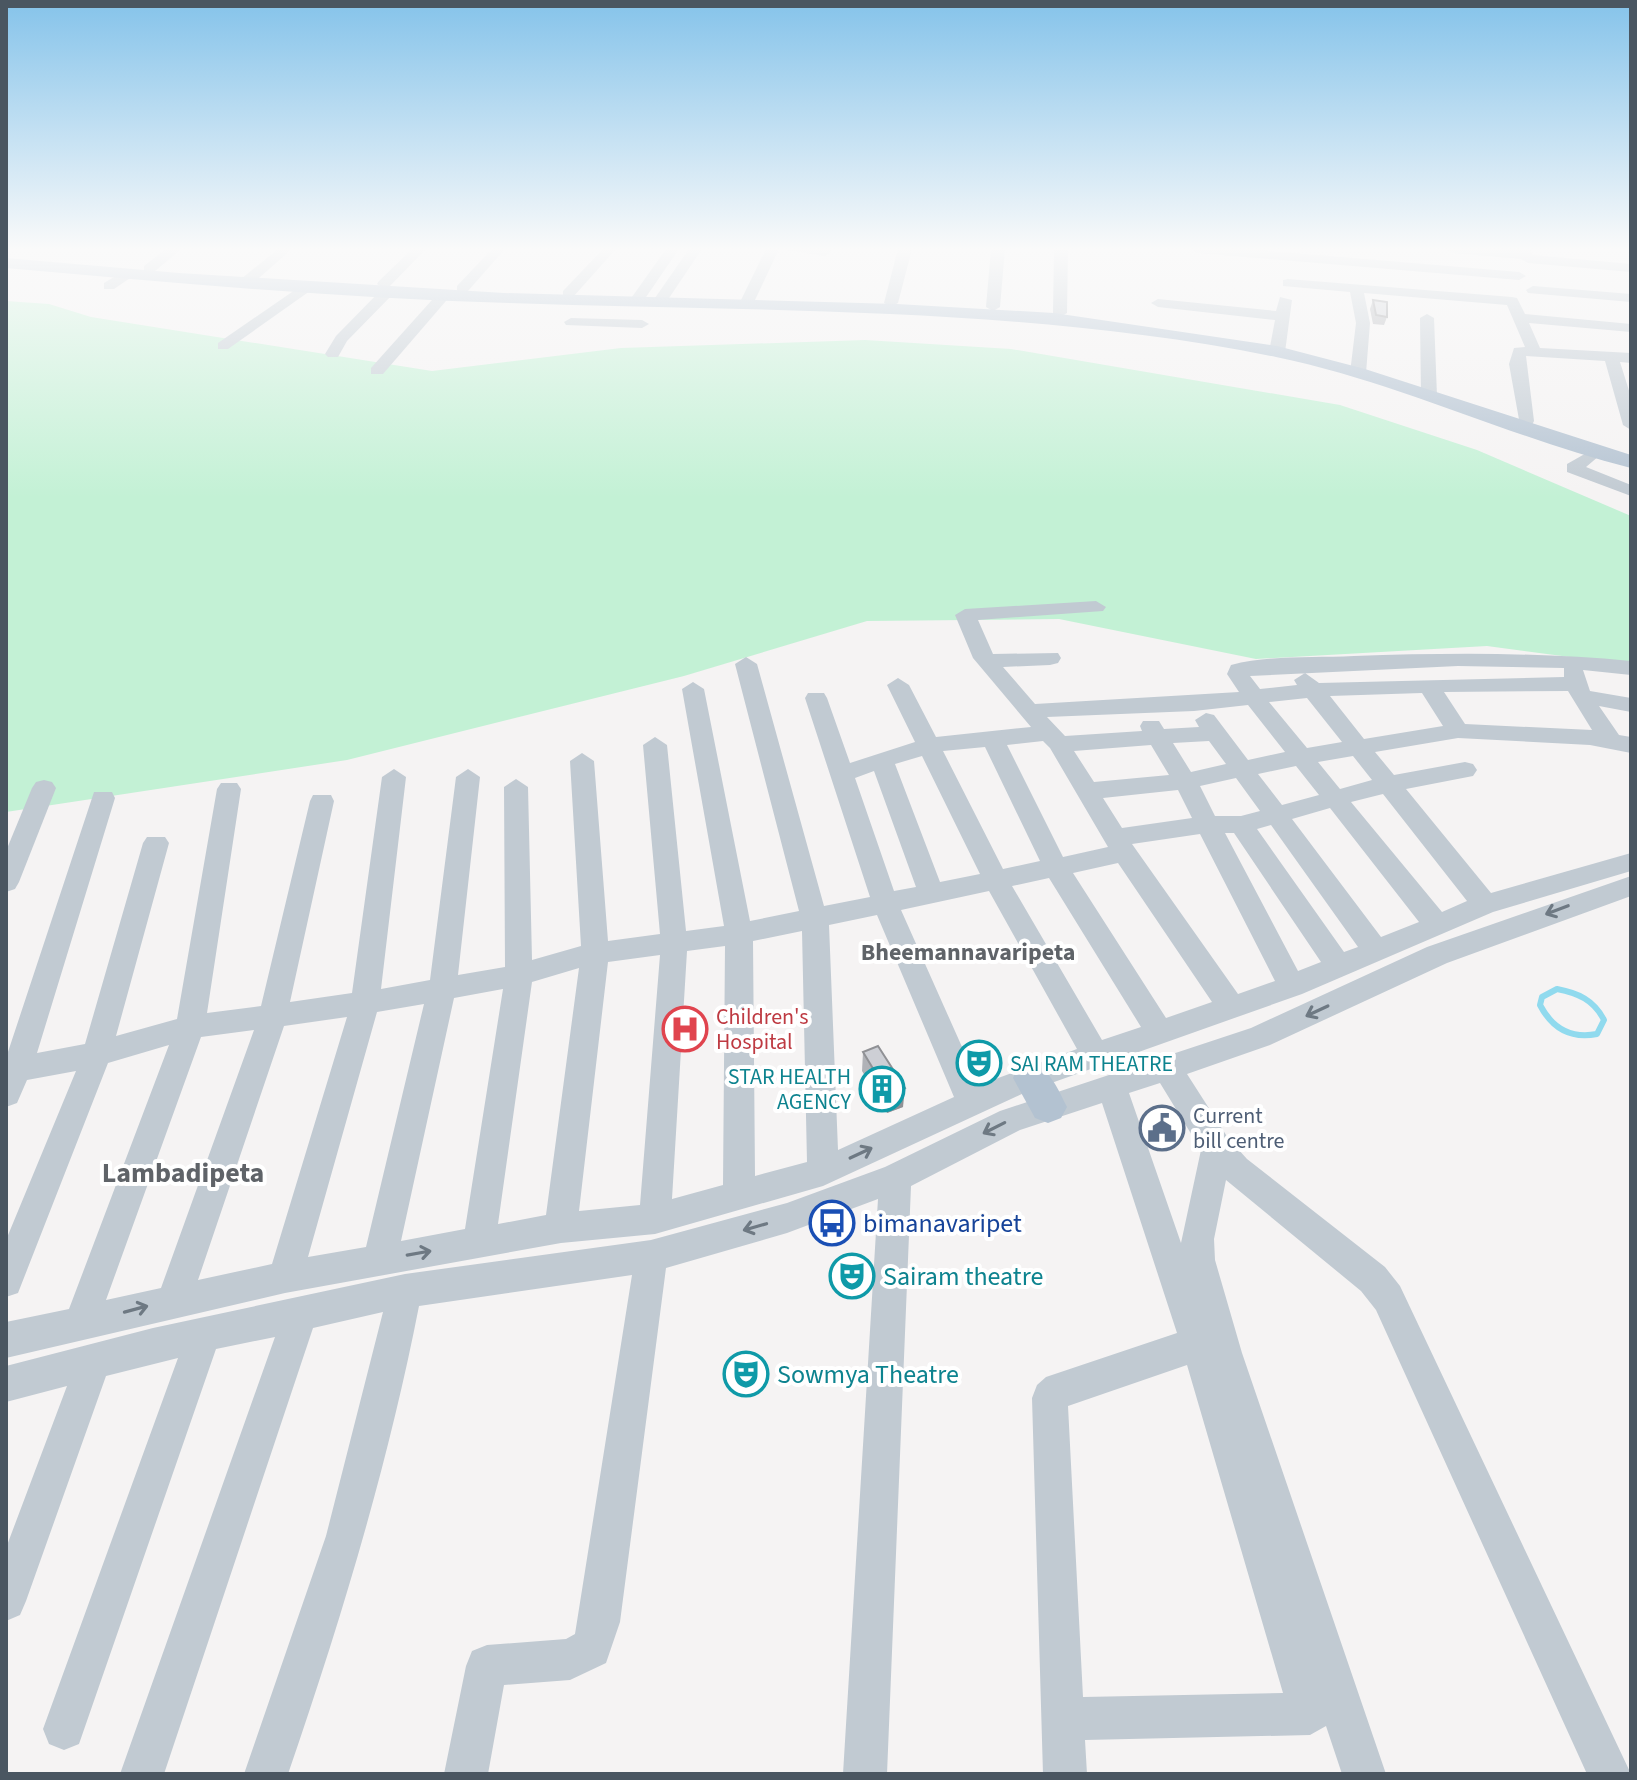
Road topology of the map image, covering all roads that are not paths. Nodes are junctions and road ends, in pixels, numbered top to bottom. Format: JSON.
{"nodes":[{"id":1,"x":243,"y":332,"type":"edge"},
{"id":2,"x":347,"y":332,"type":"edge"},
{"id":3,"x":415,"y":332,"type":"edge"},
{"id":4,"x":1147,"y":332,"type":"edge"},
{"id":5,"x":1187,"y":332,"type":"edge"},
{"id":6,"x":1277,"y":332,"type":"edge"},
{"id":7,"x":1362,"y":332,"type":"edge"},
{"id":8,"x":1427,"y":332,"type":"edge"},
{"id":9,"x":1526,"y":332,"type":"edge"},
{"id":10,"x":223,"y":346,"type":"dead end"},
{"id":11,"x":1272,"y":351,"type":"junction"},
{"id":12,"x":1534,"y":351,"type":"junction"},
{"id":13,"x":333,"y":354,"type":"dead end"},
{"id":14,"x":1611,"y":356,"type":"junction"},
{"id":15,"x":1631,"y":358,"type":"edge"},
{"id":16,"x":377,"y":371,"type":"dead end"},
{"id":17,"x":1358,"y":373,"type":"junction"},
{"id":18,"x":1429,"y":396,"type":"junction"},
{"id":19,"x":1493,"y":417,"type":"junction"},
{"id":20,"x":1522,"y":423,"type":"junction"},
{"id":21,"x":1631,"y":425,"type":"edge"},
{"id":22,"x":1631,"y":455,"type":"edge"},
{"id":23,"x":1590,"y":456,"type":"junction"},
{"id":24,"x":1631,"y":462,"type":"edge"},
{"id":25,"x":1631,"y":470,"type":"edge"},
{"id":26,"x":1631,"y":491,"type":"edge"},
{"id":27,"x":1096,"y":607,"type":"dead end"},
{"id":28,"x":1050,"y":658,"type":"dead end"},
{"id":29,"x":987,"y":661,"type":"junction"},
{"id":30,"x":746,"y":664,"type":"dead end"},
{"id":31,"x":1292,"y":665,"type":"junction"},
{"id":32,"x":1631,"y":668,"type":"edge"},
{"id":33,"x":1575,"y":679,"type":"junction"},
{"id":34,"x":1631,"y":684,"type":"edge"},
{"id":35,"x":898,"y":685,"type":"dead end"},
{"id":36,"x":1428,"y":685,"type":"junction"},
{"id":37,"x":693,"y":689,"type":"dead end"},
{"id":38,"x":1313,"y":690,"type":"junction"},
{"id":39,"x":816,"y":698,"type":"dead end"},
{"id":40,"x":1255,"y":699,"type":"junction"},
{"id":41,"x":1194,"y":704,"type":"junction"},
{"id":42,"x":1631,"y":705,"type":"edge"},
{"id":43,"x":1138,"y":706,"type":"junction"},
{"id":44,"x":1028,"y":711,"type":"junction"},
{"id":45,"x":1458,"y":731,"type":"junction"},
{"id":46,"x":1216,"y":733,"type":"junction"},
{"id":47,"x":992,"y":738,"type":"junction"},
{"id":48,"x":1160,"y":738,"type":"junction"},
{"id":49,"x":1054,"y":739,"type":"junction"},
{"id":50,"x":1621,"y":743,"type":"edge"},
{"id":51,"x":655,"y":745,"type":"dead end"},
{"id":52,"x":930,"y":745,"type":"junction"},
{"id":53,"x":1360,"y":748,"type":"junction"},
{"id":54,"x":1300,"y":757,"type":"junction"},
{"id":55,"x":582,"y":761,"type":"dead end"},
{"id":56,"x":882,"y":761,"type":"junction"},
{"id":57,"x":1243,"y":769,"type":"junction"},
{"id":58,"x":1465,"y":770,"type":"dead end"},
{"id":59,"x":840,"y":774,"type":"junction"},
{"id":60,"x":394,"y":777,"type":"dead end"},
{"id":61,"x":468,"y":777,"type":"dead end"},
{"id":62,"x":1185,"y":781,"type":"junction"},
{"id":63,"x":1387,"y":784,"type":"junction"},
{"id":64,"x":516,"y":787,"type":"dead end"},
{"id":65,"x":44,"y":788,"type":"dead end"},
{"id":66,"x":229,"y":789,"type":"dead end"},
{"id":67,"x":1090,"y":791,"type":"junction"},
{"id":68,"x":103,"y":798,"type":"dead end"},
{"id":69,"x":1336,"y":798,"type":"junction"},
{"id":70,"x":322,"y":801,"type":"dead end"},
{"id":71,"x":1278,"y":815,"type":"junction"},
{"id":72,"x":1208,"y":824,"type":"junction"},
{"id":73,"x":1241,"y":825,"type":"junction"},
{"id":74,"x":156,"y":843,"type":"dead end"},
{"id":75,"x":1120,"y":846,"type":"junction"},
{"id":76,"x":1631,"y":862,"type":"edge"},
{"id":77,"x":1056,"y":868,"type":"junction"},
{"id":78,"x":6,"y":882,"type":"edge"},
{"id":79,"x":997,"y":882,"type":"junction"},
{"id":80,"x":1631,"y":886,"type":"edge"},
{"id":81,"x":932,"y":895,"type":"junction"},
{"id":82,"x":886,"y":905,"type":"junction"},
{"id":83,"x":1485,"y":905,"type":"junction"},
{"id":84,"x":815,"y":920,"type":"junction"},
{"id":85,"x":1436,"y":924,"type":"junction"},
{"id":86,"x":739,"y":934,"type":"junction"},
{"id":87,"x":674,"y":944,"type":"junction"},
{"id":88,"x":1376,"y":950,"type":"junction"},
{"id":89,"x":595,"y":953,"type":"junction"},
{"id":90,"x":1339,"y":966,"type":"junction"},
{"id":91,"x":519,"y":975,"type":"junction"},
{"id":92,"x":1292,"y":986,"type":"junction"},
{"id":93,"x":441,"y":989,"type":"junction"},
{"id":94,"x":365,"y":1003,"type":"junction"},
{"id":95,"x":1232,"y":1008,"type":"junction"},
{"id":96,"x":273,"y":1016,"type":"junction"},
{"id":97,"x":190,"y":1027,"type":"junction"},
{"id":98,"x":1163,"y":1049,"type":"junction"},
{"id":99,"x":97,"y":1054,"type":"junction"},
{"id":100,"x":1103,"y":1069,"type":"junction"},
{"id":101,"x":10,"y":1079,"type":"edge"},
{"id":102,"x":1039,"y":1092,"type":"junction"},
{"id":103,"x":971,"y":1101,"type":"junction"},
{"id":104,"x":1217,"y":1148,"type":"junction"},
{"id":105,"x":823,"y":1172,"type":"junction"},
{"id":106,"x":895,"y":1178,"type":"junction"},
{"id":107,"x":739,"y":1195,"type":"junction"},
{"id":108,"x":561,"y":1228,"type":"junction"},
{"id":109,"x":653,"y":1237,"type":"junction"},
{"id":110,"x":479,"y":1243,"type":"junction"},
{"id":111,"x":380,"y":1260,"type":"junction"},
{"id":112,"x":285,"y":1277,"type":"junction"},
{"id":113,"x":6,"y":1281,"type":"edge"},
{"id":114,"x":405,"y":1291,"type":"junction"},
{"id":115,"x":174,"y":1299,"type":"junction"},
{"id":116,"x":300,"y":1314,"type":"junction"},
{"id":117,"x":81,"y":1323,"type":"junction"},
{"id":118,"x":204,"y":1335,"type":"junction"},
{"id":119,"x":6,"y":1340,"type":"edge"},
{"id":120,"x":1197,"y":1344,"type":"junction"},
{"id":121,"x":94,"y":1361,"type":"junction"},
{"id":122,"x":6,"y":1384,"type":"edge"},
{"id":123,"x":6,"y":1601,"type":"edge"},
{"id":124,"x":1062,"y":1719,"type":"junction"},
{"id":125,"x":64,"y":1729,"type":"dead end"},
{"id":126,"x":142,"y":1774,"type":"edge"},
{"id":127,"x":266,"y":1774,"type":"edge"},
{"id":128,"x":466,"y":1774,"type":"edge"},
{"id":129,"x":865,"y":1774,"type":"edge"},
{"id":130,"x":1065,"y":1774,"type":"edge"},
{"id":131,"x":1364,"y":1774,"type":"edge"},
{"id":132,"x":1610,"y":1774,"type":"edge"}],
"edges":[{"from":1,"to":10,"type":"street"},
{"from":2,"to":13,"type":"street"},
{"from":3,"to":16,"type":"street"},
{"from":4,"to":11,"type":"main road"},
{"from":5,"to":11,"type":"main road"},
{"from":6,"to":11,"type":"street"},
{"from":7,"to":17,"type":"street"},
{"from":8,"to":18,"type":"street"},
{"from":9,"to":12,"type":"street"},
{"from":11,"to":17,"type":"main road"},
{"from":12,"to":14,"type":"street"},
{"from":12,"to":20,"type":"street"},
{"from":14,"to":15,"type":"street"},
{"from":14,"to":21,"type":"street"},
{"from":17,"to":18,"type":"main road"},
{"from":18,"to":19,"type":"main road"},
{"from":19,"to":20,"type":"main road"},
{"from":19,"to":23,"type":"main road"},
{"from":20,"to":22,"type":"main road"},
{"from":20,"to":24,"type":"main road"},
{"from":23,"to":25,"type":"main road"},
{"from":23,"to":26,"type":"street"},
{"from":27,"to":29,"type":"street"},
{"from":28,"to":29,"type":"street"},
{"from":29,"to":44,"type":"street"},
{"from":30,"to":84,"type":"street"},
{"from":31,"to":33,"type":"street"},
{"from":31,"to":38,"type":"street"},
{"from":31,"to":40,"type":"street"},
{"from":32,"to":33,"type":"street"},
{"from":33,"to":34,"type":"street"},
{"from":33,"to":36,"type":"street"},
{"from":33,"to":42,"type":"street"},
{"from":33,"to":50,"type":"street"},
{"from":35,"to":52,"type":"street"},
{"from":36,"to":38,"type":"street"},
{"from":36,"to":45,"type":"street"},
{"from":37,"to":86,"type":"street"},
{"from":38,"to":40,"type":"street"},
{"from":38,"to":53,"type":"street"},
{"from":39,"to":59,"type":"street"},
{"from":40,"to":41,"type":"street"},
{"from":40,"to":54,"type":"street"},
{"from":41,"to":43,"type":"street"},
{"from":41,"to":46,"type":"street"},
{"from":43,"to":44,"type":"street"},
{"from":43,"to":48,"type":"street"},
{"from":44,"to":49,"type":"street"},
{"from":45,"to":50,"type":"street"},
{"from":45,"to":53,"type":"street"},
{"from":46,"to":48,"type":"street"},
{"from":46,"to":57,"type":"street"},
{"from":47,"to":49,"type":"street"},
{"from":47,"to":52,"type":"street"},
{"from":47,"to":77,"type":"street"},
{"from":48,"to":49,"type":"street"},
{"from":48,"to":62,"type":"street"},
{"from":49,"to":67,"type":"street"},
{"from":51,"to":87,"type":"street"},
{"from":52,"to":56,"type":"street"},
{"from":52,"to":79,"type":"street"},
{"from":53,"to":54,"type":"street"},
{"from":53,"to":63,"type":"street"},
{"from":54,"to":57,"type":"street"},
{"from":54,"to":69,"type":"street"},
{"from":55,"to":89,"type":"street"},
{"from":56,"to":59,"type":"street"},
{"from":56,"to":81,"type":"street"},
{"from":57,"to":62,"type":"street"},
{"from":57,"to":71,"type":"street"},
{"from":58,"to":63,"type":"street"},
{"from":59,"to":82,"type":"street"},
{"from":60,"to":94,"type":"street"},
{"from":61,"to":93,"type":"street"},
{"from":62,"to":67,"type":"street"},
{"from":62,"to":72,"type":"street"},
{"from":63,"to":69,"type":"street"},
{"from":63,"to":83,"type":"street"},
{"from":64,"to":91,"type":"street"},
{"from":65,"to":78,"type":"street"},
{"from":66,"to":97,"type":"street"},
{"from":67,"to":75,"type":"street"},
{"from":68,"to":101,"type":"street"},
{"from":69,"to":71,"type":"street"},
{"from":69,"to":85,"type":"street"},
{"from":70,"to":96,"type":"street"},
{"from":71,"to":73,"type":"street"},
{"from":71,"to":88,"type":"street"},
{"from":72,"to":73,"type":"street"},
{"from":72,"to":75,"type":"street"},
{"from":72,"to":92,"type":"street"},
{"from":73,"to":90,"type":"street"},
{"from":74,"to":99,"type":"street"},
{"from":75,"to":77,"type":"street"},
{"from":75,"to":95,"type":"street"},
{"from":76,"to":83,"type":"street"},
{"from":77,"to":79,"type":"street"},
{"from":77,"to":98,"type":"street"},
{"from":79,"to":81,"type":"street"},
{"from":79,"to":100,"type":"street"},
{"from":80,"to":98,"type":"street","one_way":true},
{"from":81,"to":82,"type":"street"},
{"from":82,"to":84,"type":"street"},
{"from":82,"to":103,"type":"street"},
{"from":83,"to":85,"type":"street"},
{"from":84,"to":86,"type":"street"},
{"from":84,"to":105,"type":"street"},
{"from":85,"to":88,"type":"street"},
{"from":86,"to":87,"type":"street"},
{"from":86,"to":107,"type":"street"},
{"from":87,"to":89,"type":"street"},
{"from":87,"to":109,"type":"street"},
{"from":88,"to":90,"type":"street"},
{"from":89,"to":91,"type":"street"},
{"from":89,"to":108,"type":"street"},
{"from":90,"to":92,"type":"street"},
{"from":91,"to":93,"type":"street"},
{"from":91,"to":110,"type":"street"},
{"from":92,"to":95,"type":"street"},
{"from":93,"to":94,"type":"street"},
{"from":93,"to":111,"type":"street"},
{"from":94,"to":96,"type":"street"},
{"from":94,"to":112,"type":"street"},
{"from":95,"to":98,"type":"street"},
{"from":96,"to":97,"type":"street"},
{"from":96,"to":115,"type":"street"},
{"from":97,"to":99,"type":"street"},
{"from":97,"to":117,"type":"street"},
{"from":98,"to":100,"type":"street"},
{"from":98,"to":104,"type":"street"},
{"from":99,"to":101,"type":"street"},
{"from":99,"to":113,"type":"street"},
{"from":100,"to":102,"type":"street"},
{"from":100,"to":120,"type":"street"},
{"from":102,"to":103,"type":"street"},
{"from":102,"to":106,"type":"street","one_way":true},
{"from":105,"to":103,"type":"street","one_way":true},
{"from":104,"to":131,"type":"street"},
{"from":104,"to":132,"type":"street"},
{"from":105,"to":107,"type":"street"},
{"from":106,"to":109,"type":"street","one_way":true},
{"from":106,"to":129,"type":"street"},
{"from":107,"to":109,"type":"street"},
{"from":108,"to":109,"type":"street"},
{"from":108,"to":110,"type":"street"},
{"from":109,"to":114,"type":"street"},
{"from":109,"to":128,"type":"street"},
{"from":111,"to":110,"type":"street","one_way":true},
{"from":111,"to":112,"type":"street"},
{"from":112,"to":115,"type":"street"},
{"from":114,"to":116,"type":"street"},
{"from":114,"to":127,"type":"street"},
{"from":117,"to":115,"type":"street","one_way":true},
{"from":116,"to":118,"type":"street"},
{"from":116,"to":126,"type":"street"},
{"from":117,"to":119,"type":"street"},
{"from":118,"to":121,"type":"street"},
{"from":118,"to":125,"type":"street"},
{"from":120,"to":124,"type":"street"},
{"from":120,"to":124,"type":"street"},
{"from":121,"to":122,"type":"street"},
{"from":121,"to":123,"type":"street"},
{"from":124,"to":130,"type":"street"}]}
